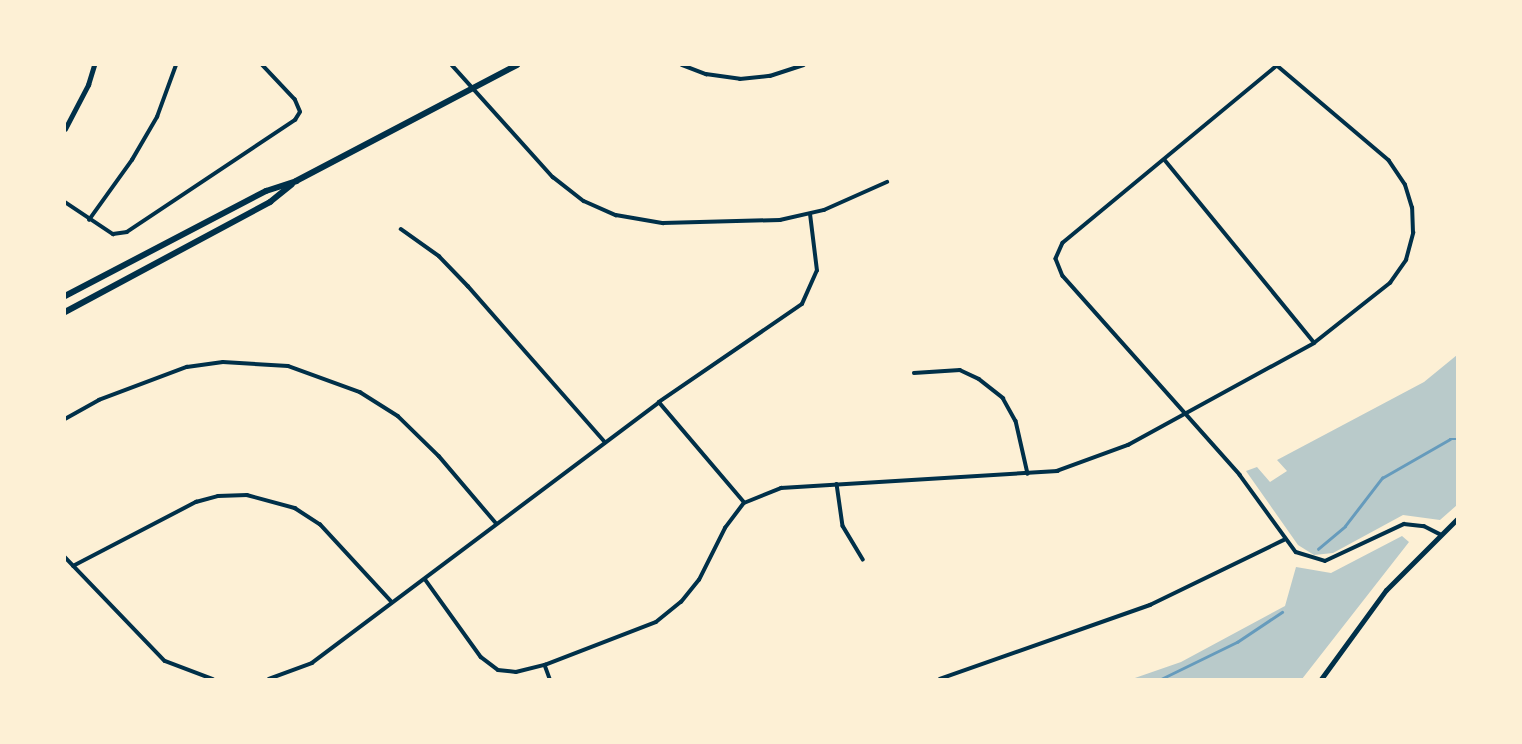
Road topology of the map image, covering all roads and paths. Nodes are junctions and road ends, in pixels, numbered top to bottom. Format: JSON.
{"nodes":[{"id":1,"x":94,"y":65,"type":"edge"},
{"id":2,"x":176,"y":65,"type":"edge"},
{"id":3,"x":262,"y":65,"type":"edge"},
{"id":4,"x":452,"y":65,"type":"edge"},
{"id":5,"x":517,"y":65,"type":"edge"},
{"id":6,"x":681,"y":65,"type":"edge"},
{"id":7,"x":803,"y":65,"type":"edge"},
{"id":8,"x":1276,"y":66,"type":"edge"},
{"id":9,"x":472,"y":88,"type":"junction"},
{"id":10,"x":65,"y":129,"type":"edge"},
{"id":11,"x":1164,"y":160,"type":"junction"},
{"id":12,"x":296,"y":181,"type":"junction"},
{"id":13,"x":887,"y":183,"type":"dead end"},
{"id":14,"x":65,"y":202,"type":"edge"},
{"id":15,"x":810,"y":214,"type":"junction"},
{"id":16,"x":89,"y":220,"type":"junction"},
{"id":17,"x":401,"y":229,"type":"dead end"},
{"id":18,"x":65,"y":296,"type":"edge"},
{"id":19,"x":65,"y":312,"type":"edge"},
{"id":20,"x":1314,"y":343,"type":"junction"},
{"id":21,"x":914,"y":373,"type":"dead end"},
{"id":22,"x":659,"y":402,"type":"junction"},
{"id":23,"x":1185,"y":413,"type":"junction"},
{"id":24,"x":65,"y":419,"type":"edge"},
{"id":25,"x":605,"y":442,"type":"junction"},
{"id":26,"x":1028,"y":474,"type":"junction"},
{"id":27,"x":837,"y":484,"type":"junction"},
{"id":28,"x":744,"y":502,"type":"junction"},
{"id":29,"x":1457,"y":519,"type":"edge"},
{"id":30,"x":496,"y":523,"type":"junction"},
{"id":31,"x":1441,"y":534,"type":"junction"},
{"id":32,"x":1284,"y":540,"type":"junction"},
{"id":33,"x":65,"y":556,"type":"edge"},
{"id":34,"x":863,"y":559,"type":"dead end"},
{"id":35,"x":73,"y":566,"type":"junction"},
{"id":36,"x":425,"y":579,"type":"junction"},
{"id":37,"x":392,"y":602,"type":"junction"},
{"id":38,"x":545,"y":665,"type":"junction"},
{"id":39,"x":213,"y":679,"type":"edge"},
{"id":40,"x":270,"y":679,"type":"edge"},
{"id":41,"x":550,"y":679,"type":"edge"},
{"id":42,"x":940,"y":679,"type":"edge"},
{"id":43,"x":1321,"y":679,"type":"edge"}],
"edges":[{"from":1,"to":10,"type":"street"},
{"from":2,"to":16,"type":"street"},
{"from":3,"to":16,"type":"street"},
{"from":4,"to":9,"type":"street"},
{"from":5,"to":9,"type":"main road"},
{"from":6,"to":7,"type":"street"},
{"from":8,"to":11,"type":"street"},
{"from":8,"to":20,"type":"street"},
{"from":9,"to":12,"type":"main road"},
{"from":9,"to":15,"type":"street"},
{"from":11,"to":20,"type":"street"},
{"from":11,"to":23,"type":"street"},
{"from":12,"to":18,"type":"main road"},
{"from":12,"to":19,"type":"main road"},
{"from":13,"to":15,"type":"street"},
{"from":14,"to":16,"type":"street"},
{"from":15,"to":22,"type":"street"},
{"from":17,"to":25,"type":"street"},
{"from":20,"to":23,"type":"street"},
{"from":21,"to":26,"type":"street"},
{"from":22,"to":25,"type":"street"},
{"from":22,"to":28,"type":"street"},
{"from":23,"to":26,"type":"street"},
{"from":23,"to":32,"type":"street"},
{"from":24,"to":30,"type":"street"},
{"from":25,"to":30,"type":"street"},
{"from":26,"to":27,"type":"street"},
{"from":27,"to":28,"type":"street"},
{"from":27,"to":34,"type":"street"},
{"from":28,"to":38,"type":"street"},
{"from":29,"to":31,"type":"main road"},
{"from":30,"to":36,"type":"street"},
{"from":31,"to":32,"type":"street"},
{"from":31,"to":43,"type":"main road"},
{"from":32,"to":42,"type":"street"},
{"from":33,"to":35,"type":"street"},
{"from":35,"to":37,"type":"street"},
{"from":35,"to":39,"type":"street"},
{"from":36,"to":37,"type":"street"},
{"from":36,"to":38,"type":"street"},
{"from":37,"to":40,"type":"street"},
{"from":38,"to":41,"type":"street"}]}
